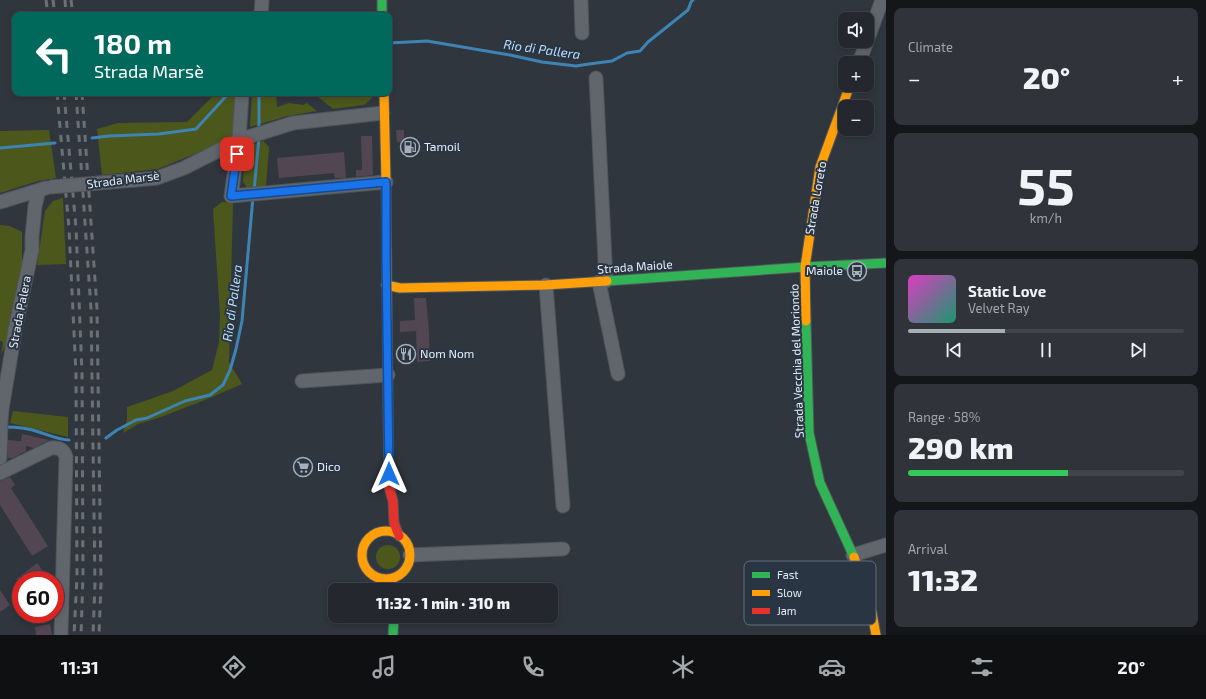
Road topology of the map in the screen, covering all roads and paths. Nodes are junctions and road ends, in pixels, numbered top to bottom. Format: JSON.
{"nodes":[{"id":1,"x":262,"y":0,"type":"edge"},
{"id":2,"x":382,"y":0,"type":"edge"},
{"id":3,"x":581,"y":0,"type":"edge"},
{"id":4,"x":882,"y":0,"type":"edge"},
{"id":5,"x":261,"y":12,"type":"edge"},
{"id":6,"x":382,"y":12,"type":"edge"},
{"id":7,"x":582,"y":33,"type":"dead end"},
{"id":8,"x":862,"y":56,"type":"edge"},
{"id":9,"x":596,"y":78,"type":"dead end"},
{"id":10,"x":847,"y":92,"type":"edge"},
{"id":11,"x":242,"y":96,"type":"edge"},
{"id":12,"x":384,"y":96,"type":"edge"},
{"id":13,"x":383,"y":113,"type":"junction"},
{"id":14,"x":244,"y":138,"type":"junction"},
{"id":15,"x":386,"y":182,"type":"junction"},
{"id":16,"x":45,"y":189,"type":"junction"},
{"id":17,"x":1,"y":202,"type":"edge"},
{"id":18,"x":35,"y":214,"type":"junction"},
{"id":19,"x":886,"y":263,"type":"edge"},
{"id":20,"x":806,"y":267,"type":"junction"},
{"id":21,"x":603,"y":282,"type":"junction"},
{"id":22,"x":386,"y":285,"type":"junction"},
{"id":23,"x":546,"y":285,"type":"junction"},
{"id":24,"x":618,"y":374,"type":"dead end"},
{"id":25,"x":388,"y":375,"type":"junction"},
{"id":26,"x":302,"y":381,"type":"dead end"},
{"id":27,"x":1,"y":426,"type":"edge"},
{"id":28,"x":0,"y":458,"type":"edge"},
{"id":29,"x":0,"y":472,"type":"edge"},
{"id":30,"x":389,"y":487,"type":"junction"},
{"id":31,"x":384,"y":503,"type":"dead end"},
{"id":32,"x":563,"y":506,"type":"dead end"},
{"id":33,"x":399,"y":536,"type":"junction"},
{"id":34,"x":886,"y":545,"type":"edge"},
{"id":35,"x":563,"y":549,"type":"dead end"},
{"id":36,"x":410,"y":555,"type":"junction"},
{"id":37,"x":853,"y":555,"type":"junction"},
{"id":38,"x":855,"y":561,"type":"edge"},
{"id":39,"x":400,"y":575,"type":"junction"},
{"id":40,"x":376,"y":577,"type":"junction"},
{"id":41,"x":379,"y":583,"type":"edge"},
{"id":42,"x":398,"y":583,"type":"edge"},
{"id":43,"x":392,"y":623,"type":"edge"},
{"id":44,"x":874,"y":625,"type":"edge"},
{"id":45,"x":61,"y":635,"type":"edge"},
{"id":46,"x":393,"y":635,"type":"edge"},
{"id":47,"x":876,"y":635,"type":"edge"}],
"edges":[{"from":1,"to":5,"type":"street"},
{"from":2,"to":6,"type":"street"},
{"from":3,"to":7,"type":"street"},
{"from":4,"to":8,"type":"street"},
{"from":9,"to":21,"type":"street"},
{"from":10,"to":20,"type":"street","name":"Strada Loreto"},
{"from":11,"to":14,"type":"street"},
{"from":12,"to":13,"type":"street"},
{"from":13,"to":14,"type":"street","name":"Strada Marsè"},
{"from":13,"to":15,"type":"street"},
{"from":14,"to":15,"type":"street"},
{"from":14,"to":16,"type":"street","name":"Strada Marsè","bridge":true},
{"from":15,"to":22,"type":"street"},
{"from":16,"to":17,"type":"street","name":"Strada Marsè"},
{"from":16,"to":18,"type":"street","name":"Strada Palera"},
{"from":17,"to":18,"type":"street","name":"Strada Marsè"},
{"from":18,"to":27,"type":"street","name":"Strada Palera"},
{"from":19,"to":20,"type":"street","name":"Strada Maiole"},
{"from":20,"to":21,"type":"street","name":"Strada Maiole"},
{"from":20,"to":37,"type":"street","name":"Strada Vecchia del Moriondo"},
{"from":21,"to":23,"type":"street","name":"Strada Maiole"},
{"from":21,"to":24,"type":"street"},
{"from":22,"to":23,"type":"street","name":"Strada Maiole"},
{"from":22,"to":25,"type":"street"},
{"from":23,"to":32,"type":"street"},
{"from":25,"to":26,"type":"street"},
{"from":25,"to":30,"type":"street"},
{"from":27,"to":28,"type":"street","name":"Strada Palera"},
{"from":29,"to":45,"type":"street"},
{"from":30,"to":31,"type":"street"},
{"from":30,"to":33,"type":"street"},
{"from":33,"to":36,"type":"street"},
{"from":33,"to":40,"type":"street"},
{"from":34,"to":37,"type":"street"},
{"from":35,"to":36,"type":"street"},
{"from":36,"to":39,"type":"street"},
{"from":37,"to":38,"type":"street","name":"Strada Vecchia del Moriondo"},
{"from":39,"to":40,"type":"street"},
{"from":39,"to":42,"type":"street"},
{"from":40,"to":41,"type":"street"},
{"from":43,"to":46,"type":"street"},
{"from":44,"to":47,"type":"street","name":"Strada Vecchia del Moriondo"}]}
